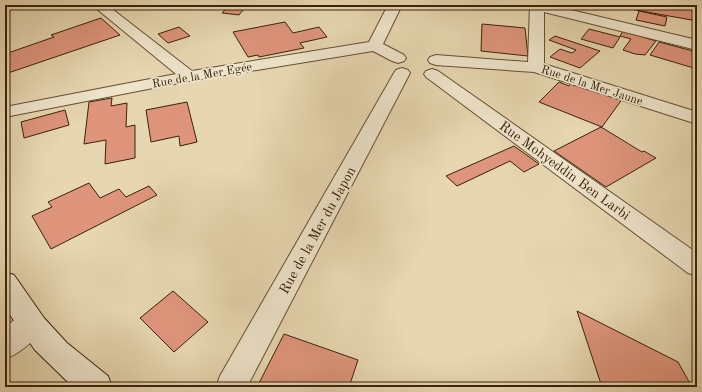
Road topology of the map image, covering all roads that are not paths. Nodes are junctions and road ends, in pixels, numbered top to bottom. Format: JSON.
{"nodes":[{"id":1,"x":392,"y":5,"type":"edge"},
{"id":2,"x":537,"y":6,"type":"edge"},
{"id":3,"x":108,"y":8,"type":"edge"},
{"id":4,"x":697,"y":45,"type":"edge"},
{"id":5,"x":375,"y":46,"type":"junction"},
{"id":6,"x":417,"y":62,"type":"junction"},
{"id":7,"x":536,"y":67,"type":"junction"},
{"id":8,"x":189,"y":76,"type":"junction"},
{"id":9,"x":5,"y":112,"type":"edge"},
{"id":10,"x":697,"y":118,"type":"edge"},
{"id":11,"x":697,"y":266,"type":"edge"},
{"id":12,"x":5,"y":283,"type":"edge"},
{"id":13,"x":31,"y":323,"type":"junction"},
{"id":14,"x":5,"y":346,"type":"edge"},
{"id":15,"x":97,"y":387,"type":"edge"},
{"id":16,"x":231,"y":387,"type":"edge"}],
"edges":[{"from":1,"to":5,"type":"street"},
{"from":2,"to":4,"type":"street"},
{"from":2,"to":7,"type":"street"},
{"from":3,"to":8,"type":"street"},
{"from":5,"to":6,"type":"street"},
{"from":5,"to":8,"type":"street","name":"Rue de la Mer Egée"},
{"from":6,"to":7,"type":"street","name":"Rue de la Mer Jaune"},
{"from":6,"to":11,"type":"street","name":"Rue Mohyeddin Ben Larbi"},
{"from":6,"to":16,"type":"street","name":"Rue de la Mer du Japon"},
{"from":7,"to":10,"type":"street","name":"Rue de la Mer Jaune"},
{"from":8,"to":9,"type":"street","name":"Rue de la Mer Egée"},
{"from":12,"to":13,"type":"street"},
{"from":13,"to":14,"type":"street"},
{"from":13,"to":15,"type":"street"}]}
